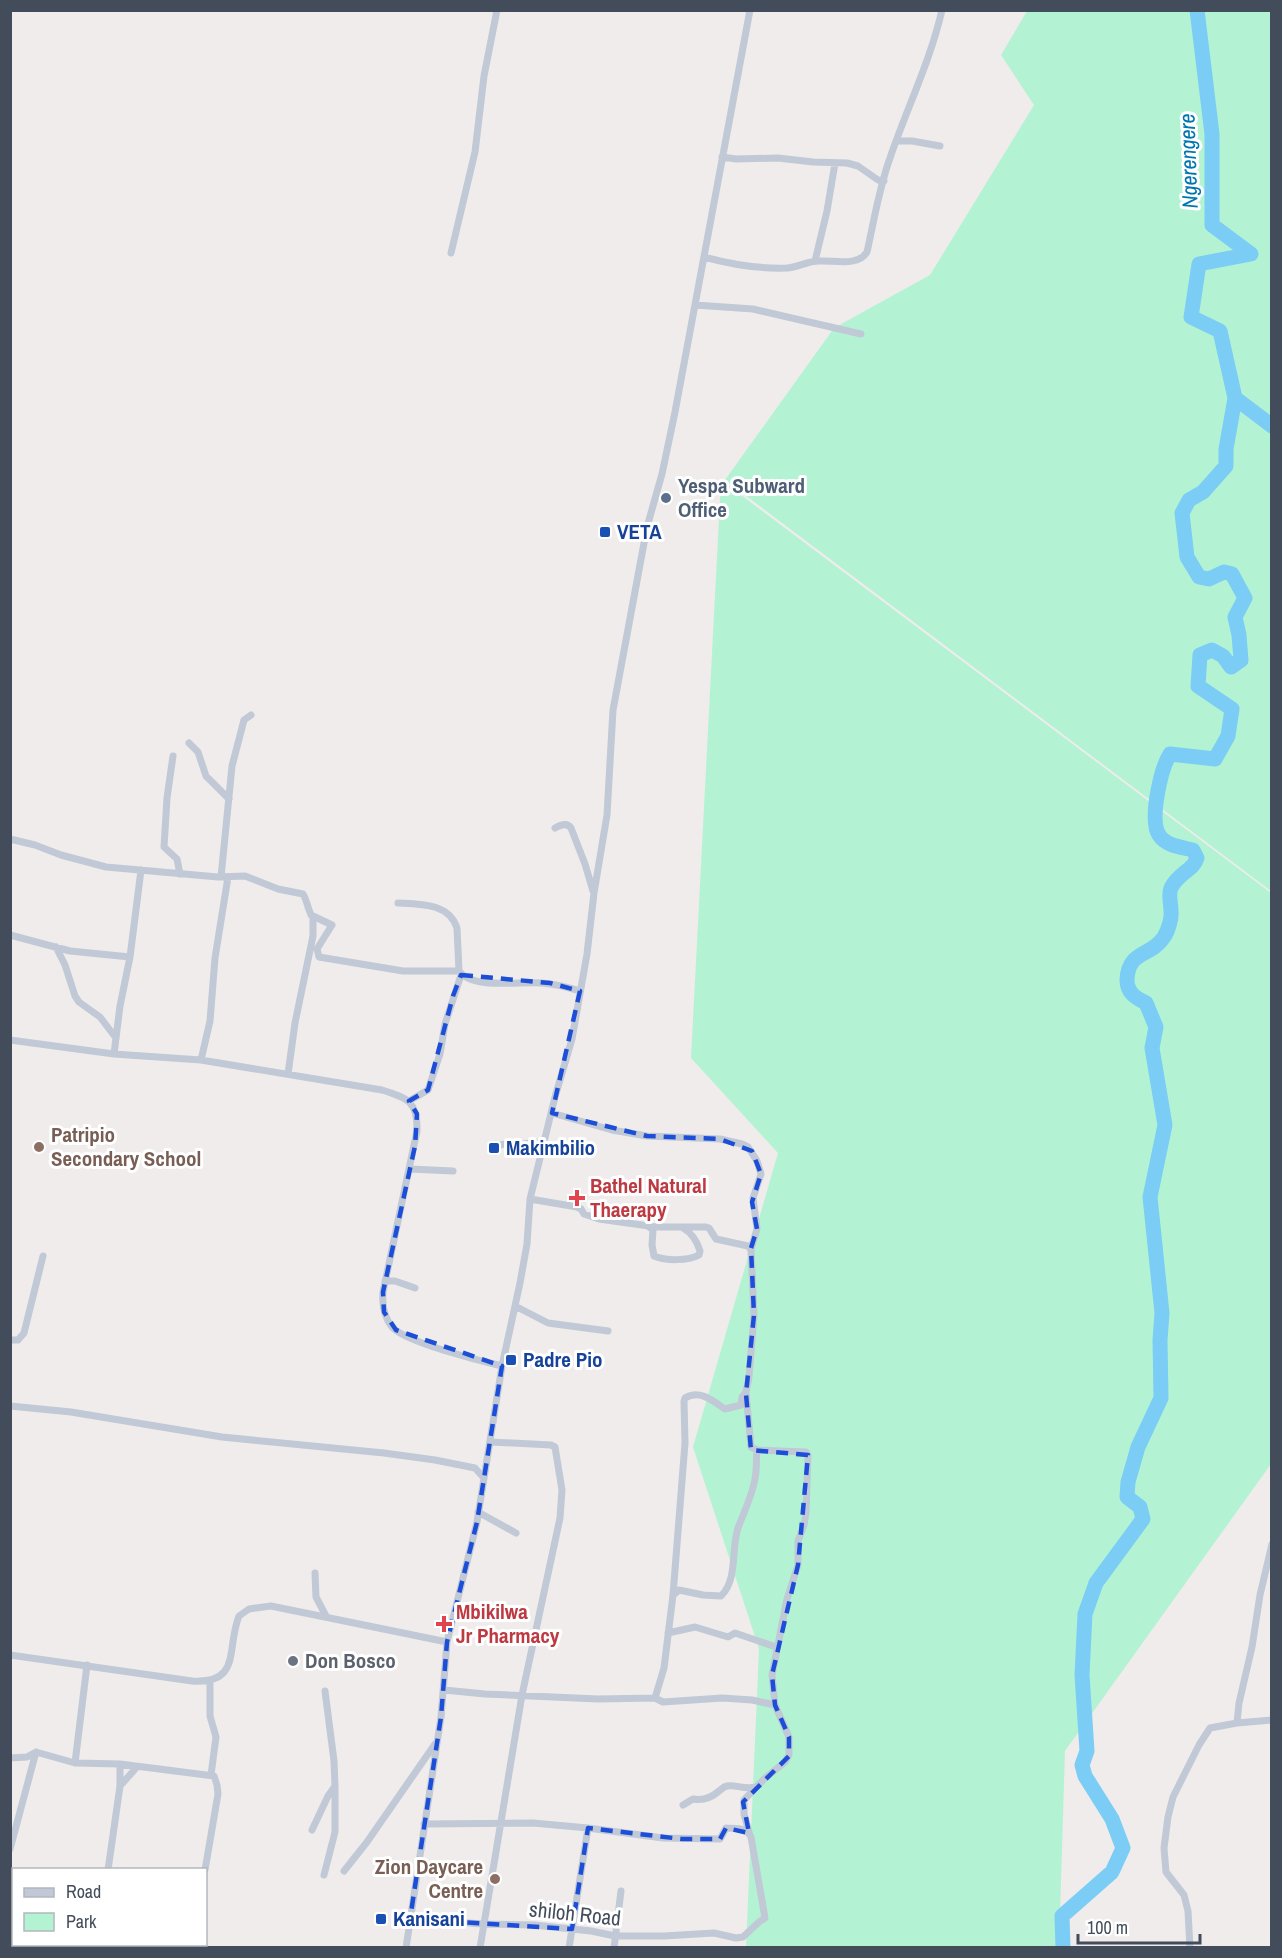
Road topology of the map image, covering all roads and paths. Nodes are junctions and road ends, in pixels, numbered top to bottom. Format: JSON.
{"nodes":[{"id":1,"x":497,"y":10,"type":"edge"},
{"id":2,"x":750,"y":10,"type":"edge"},
{"id":3,"x":942,"y":10,"type":"edge"},
{"id":4,"x":896,"y":141,"type":"junction"},
{"id":5,"x":940,"y":146,"type":"dead end"},
{"id":6,"x":722,"y":157,"type":"junction"},
{"id":7,"x":835,"y":163,"type":"junction"},
{"id":8,"x":884,"y":181,"type":"junction"},
{"id":9,"x":451,"y":253,"type":"dead end"},
{"id":10,"x":704,"y":257,"type":"junction"},
{"id":11,"x":815,"y":261,"type":"junction"},
{"id":12,"x":695,"y":305,"type":"junction"},
{"id":13,"x":861,"y":334,"type":"dead end"},
{"id":14,"x":251,"y":715,"type":"dead end"},
{"id":15,"x":189,"y":743,"type":"dead end"},
{"id":16,"x":173,"y":756,"type":"dead end"},
{"id":17,"x":229,"y":799,"type":"junction"},
{"id":18,"x":555,"y":828,"type":"dead end"},
{"id":19,"x":10,"y":839,"type":"edge"},
{"id":20,"x":141,"y":870,"type":"junction"},
{"id":21,"x":180,"y":873,"type":"junction"},
{"id":22,"x":225,"y":877,"type":"junction"},
{"id":23,"x":594,"y":893,"type":"junction"},
{"id":24,"x":398,"y":903,"type":"dead end"},
{"id":25,"x":310,"y":915,"type":"junction"},
{"id":26,"x":10,"y":935,"type":"edge"},
{"id":27,"x":56,"y":947,"type":"junction"},
{"id":28,"x":130,"y":957,"type":"junction"},
{"id":29,"x":460,"y":973,"type":"junction"},
{"id":30,"x":580,"y":991,"type":"junction"},
{"id":31,"x":116,"y":1038,"type":"junction"},
{"id":32,"x":10,"y":1040,"type":"edge"},
{"id":33,"x":114,"y":1053,"type":"junction"},
{"id":34,"x":201,"y":1060,"type":"junction"},
{"id":35,"x":288,"y":1074,"type":"junction"},
{"id":36,"x":409,"y":1101,"type":"junction"},
{"id":37,"x":552,"y":1113,"type":"junction"},
{"id":38,"x":544,"y":1141,"type":"junction"},
{"id":39,"x":491,"y":1150,"type":"dead end"},
{"id":40,"x":410,"y":1169,"type":"junction"},
{"id":41,"x":453,"y":1170,"type":"dead end"},
{"id":42,"x":530,"y":1199,"type":"junction"},
{"id":43,"x":646,"y":1225,"type":"junction"},
{"id":44,"x":681,"y":1227,"type":"junction"},
{"id":45,"x":751,"y":1249,"type":"junction"},
{"id":46,"x":43,"y":1256,"type":"dead end"},
{"id":47,"x":385,"y":1281,"type":"junction"},
{"id":48,"x":415,"y":1288,"type":"dead end"},
{"id":49,"x":515,"y":1306,"type":"junction"},
{"id":50,"x":608,"y":1331,"type":"dead end"},
{"id":51,"x":10,"y":1340,"type":"edge"},
{"id":52,"x":502,"y":1366,"type":"junction"},
{"id":53,"x":746,"y":1393,"type":"junction"},
{"id":54,"x":10,"y":1406,"type":"edge"},
{"id":55,"x":491,"y":1442,"type":"junction"},
{"id":56,"x":758,"y":1450,"type":"junction"},
{"id":57,"x":483,"y":1477,"type":"junction"},
{"id":58,"x":478,"y":1512,"type":"junction"},
{"id":59,"x":516,"y":1533,"type":"dead end"},
{"id":60,"x":1272,"y":1544,"type":"edge"},
{"id":61,"x":315,"y":1573,"type":"dead end"},
{"id":62,"x":1263,"y":1587,"type":"junction"},
{"id":63,"x":1272,"y":1588,"type":"edge"},
{"id":64,"x":673,"y":1595,"type":"junction"},
{"id":65,"x":326,"y":1616,"type":"junction"},
{"id":66,"x":668,"y":1633,"type":"junction"},
{"id":67,"x":447,"y":1642,"type":"junction"},
{"id":68,"x":776,"y":1647,"type":"junction"},
{"id":69,"x":10,"y":1655,"type":"edge"},
{"id":70,"x":87,"y":1665,"type":"junction"},
{"id":71,"x":210,"y":1681,"type":"junction"},
{"id":72,"x":444,"y":1690,"type":"junction"},
{"id":73,"x":325,"y":1691,"type":"dead end"},
{"id":74,"x":522,"y":1695,"type":"junction"},
{"id":75,"x":655,"y":1698,"type":"junction"},
{"id":76,"x":776,"y":1705,"type":"junction"},
{"id":77,"x":1272,"y":1720,"type":"edge"},
{"id":78,"x":1237,"y":1723,"type":"junction"},
{"id":79,"x":436,"y":1742,"type":"junction"},
{"id":80,"x":36,"y":1752,"type":"junction"},
{"id":81,"x":10,"y":1758,"type":"edge"},
{"id":82,"x":75,"y":1763,"type":"junction"},
{"id":83,"x":120,"y":1764,"type":"junction"},
{"id":84,"x":136,"y":1768,"type":"junction"},
{"id":85,"x":212,"y":1775,"type":"junction"},
{"id":86,"x":120,"y":1786,"type":"junction"},
{"id":87,"x":335,"y":1786,"type":"junction"},
{"id":88,"x":755,"y":1787,"type":"junction"},
{"id":89,"x":683,"y":1805,"type":"dead end"},
{"id":90,"x":20,"y":1808,"type":"junction"},
{"id":91,"x":10,"y":1814,"type":"edge"},
{"id":92,"x":500,"y":1823,"type":"junction"},
{"id":93,"x":424,"y":1824,"type":"junction"},
{"id":94,"x":588,"y":1828,"type":"junction"},
{"id":95,"x":312,"y":1830,"type":"dead end"},
{"id":96,"x":749,"y":1833,"type":"junction"},
{"id":97,"x":10,"y":1849,"type":"edge"},
{"id":98,"x":108,"y":1868,"type":"edge"},
{"id":99,"x":205,"y":1868,"type":"edge"},
{"id":100,"x":344,"y":1870,"type":"dead end"},
{"id":101,"x":324,"y":1875,"type":"dead end"},
{"id":102,"x":621,"y":1891,"type":"dead end"},
{"id":103,"x":410,"y":1919,"type":"junction"},
{"id":104,"x":483,"y":1924,"type":"junction"},
{"id":105,"x":572,"y":1929,"type":"junction"},
{"id":106,"x":615,"y":1936,"type":"junction"},
{"id":107,"x":406,"y":1947,"type":"edge"},
{"id":108,"x":480,"y":1947,"type":"edge"},
{"id":109,"x":569,"y":1947,"type":"edge"},
{"id":110,"x":614,"y":1947,"type":"edge"},
{"id":111,"x":1190,"y":1947,"type":"edge"}],
"edges":[{"from":1,"to":9,"type":"street"},
{"from":2,"to":6,"type":"street"},
{"from":3,"to":4,"type":"street"},
{"from":4,"to":5,"type":"street"},
{"from":4,"to":8,"type":"street"},
{"from":6,"to":7,"type":"street"},
{"from":6,"to":10,"type":"street"},
{"from":7,"to":8,"type":"street"},
{"from":7,"to":11,"type":"street"},
{"from":8,"to":11,"type":"street"},
{"from":10,"to":11,"type":"street"},
{"from":10,"to":12,"type":"street"},
{"from":12,"to":13,"type":"street"},
{"from":12,"to":23,"type":"street"},
{"from":14,"to":17,"type":"street"},
{"from":15,"to":17,"type":"street"},
{"from":16,"to":21,"type":"street"},
{"from":17,"to":22,"type":"street"},
{"from":18,"to":23,"type":"street"},
{"from":19,"to":20,"type":"street"},
{"from":20,"to":21,"type":"street"},
{"from":20,"to":28,"type":"street"},
{"from":21,"to":22,"type":"street"},
{"from":22,"to":25,"type":"street"},
{"from":22,"to":34,"type":"street"},
{"from":23,"to":30,"type":"street"},
{"from":24,"to":29,"type":"street"},
{"from":25,"to":29,"type":"street"},
{"from":25,"to":35,"type":"street"},
{"from":26,"to":27,"type":"street"},
{"from":27,"to":28,"type":"street"},
{"from":27,"to":31,"type":"street"},
{"from":28,"to":31,"type":"street"},
{"from":29,"to":30,"type":"street"},
{"from":29,"to":36,"type":"street"},
{"from":30,"to":37,"type":"street"},
{"from":31,"to":33,"type":"street"},
{"from":32,"to":33,"type":"street"},
{"from":33,"to":34,"type":"street"},
{"from":34,"to":35,"type":"street"},
{"from":35,"to":36,"type":"street"},
{"from":36,"to":40,"type":"street"},
{"from":37,"to":38,"type":"street"},
{"from":37,"to":45,"type":"street"},
{"from":38,"to":39,"type":"street"},
{"from":38,"to":42,"type":"street"},
{"from":40,"to":41,"type":"street"},
{"from":40,"to":47,"type":"street"},
{"from":42,"to":43,"type":"street"},
{"from":42,"to":49,"type":"street"},
{"from":43,"to":44,"type":"street"},
{"from":43,"to":44,"type":"street"},
{"from":44,"to":45,"type":"street"},
{"from":45,"to":53,"type":"street"},
{"from":46,"to":51,"type":"street"},
{"from":47,"to":48,"type":"street"},
{"from":47,"to":52,"type":"street"},
{"from":49,"to":50,"type":"street"},
{"from":49,"to":52,"type":"street"},
{"from":52,"to":55,"type":"street"},
{"from":53,"to":56,"type":"street"},
{"from":53,"to":64,"type":"street"},
{"from":54,"to":57,"type":"street"},
{"from":55,"to":57,"type":"street"},
{"from":55,"to":74,"type":"street"},
{"from":56,"to":64,"type":"street"},
{"from":56,"to":68,"type":"street"},
{"from":57,"to":58,"type":"street"},
{"from":58,"to":59,"type":"street"},
{"from":58,"to":67,"type":"street"},
{"from":60,"to":62,"type":"street"},
{"from":61,"to":65,"type":"street"},
{"from":62,"to":63,"type":"street"},
{"from":62,"to":78,"type":"street"},
{"from":64,"to":66,"type":"street"},
{"from":65,"to":67,"type":"street"},
{"from":65,"to":71,"type":"street"},
{"from":66,"to":68,"type":"street"},
{"from":66,"to":75,"type":"street"},
{"from":67,"to":72,"type":"street"},
{"from":68,"to":76,"type":"street"},
{"from":69,"to":70,"type":"street"},
{"from":70,"to":71,"type":"street"},
{"from":70,"to":82,"type":"street"},
{"from":71,"to":85,"type":"street"},
{"from":72,"to":74,"type":"street"},
{"from":72,"to":79,"type":"street"},
{"from":73,"to":87,"type":"street"},
{"from":74,"to":75,"type":"street"},
{"from":74,"to":92,"type":"street"},
{"from":75,"to":76,"type":"street"},
{"from":76,"to":88,"type":"street"},
{"from":77,"to":78,"type":"street"},
{"from":78,"to":111,"type":"street"},
{"from":79,"to":93,"type":"street"},
{"from":79,"to":100,"type":"street"},
{"from":80,"to":81,"type":"street"},
{"from":80,"to":82,"type":"street"},
{"from":80,"to":90,"type":"street"},
{"from":82,"to":83,"type":"street"},
{"from":83,"to":84,"type":"street"},
{"from":83,"to":86,"type":"street"},
{"from":84,"to":85,"type":"street"},
{"from":84,"to":86,"type":"street"},
{"from":85,"to":99,"type":"street"},
{"from":86,"to":98,"type":"street"},
{"from":87,"to":95,"type":"street"},
{"from":87,"to":101,"type":"street"},
{"from":88,"to":89,"type":"street"},
{"from":88,"to":96,"type":"street"},
{"from":90,"to":91,"type":"street"},
{"from":90,"to":97,"type":"street"},
{"from":92,"to":93,"type":"street"},
{"from":92,"to":94,"type":"street"},
{"from":92,"to":104,"type":"street"},
{"from":93,"to":103,"type":"street"},
{"from":94,"to":96,"type":"street"},
{"from":94,"to":105,"type":"street"},
{"from":96,"to":106,"type":"street","name":"shiloh Road"},
{"from":102,"to":106,"type":"street"},
{"from":103,"to":104,"type":"street","name":"shiloh Road"},
{"from":103,"to":107,"type":"street"},
{"from":104,"to":105,"type":"street","name":"shiloh Road"},
{"from":104,"to":108,"type":"street"},
{"from":105,"to":106,"type":"street","name":"shiloh Road"},
{"from":105,"to":109,"type":"street"},
{"from":106,"to":110,"type":"street"}]}
